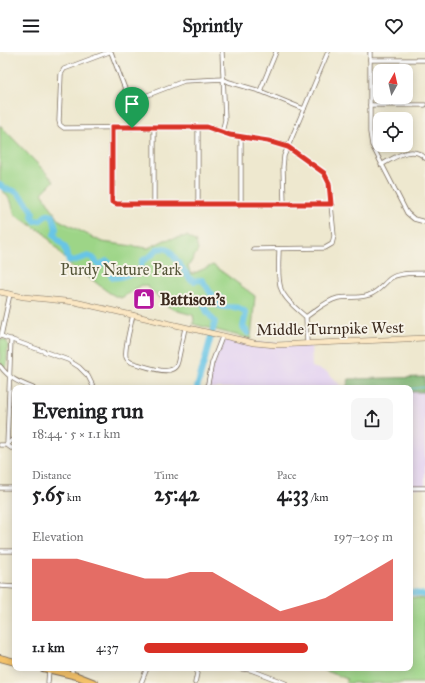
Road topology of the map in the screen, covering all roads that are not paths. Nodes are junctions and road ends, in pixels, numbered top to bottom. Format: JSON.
{"nodes":[{"id":1,"x":110,"y":52,"type":"edge"},
{"id":2,"x":222,"y":52,"type":"edge"},
{"id":3,"x":276,"y":52,"type":"edge"},
{"id":4,"x":328,"y":52,"type":"edge"},
{"id":5,"x":370,"y":52,"type":"edge"},
{"id":6,"x":370,"y":60,"type":"junction"},
{"id":7,"x":425,"y":60,"type":"edge"},
{"id":8,"x":223,"y":79,"type":"junction"},
{"id":9,"x":260,"y":91,"type":"junction"},
{"id":10,"x":130,"y":102,"type":"junction"},
{"id":11,"x":370,"y":105,"type":"junction"},
{"id":12,"x":425,"y":105,"type":"edge"},
{"id":13,"x":304,"y":109,"type":"junction"},
{"id":14,"x":112,"y":127,"type":"junction"},
{"id":15,"x":154,"y":127,"type":"junction"},
{"id":16,"x":198,"y":127,"type":"junction"},
{"id":17,"x":132,"y":128,"type":"junction"},
{"id":18,"x":222,"y":132,"type":"junction"},
{"id":19,"x":241,"y":138,"type":"junction"},
{"id":20,"x":288,"y":147,"type":"junction"},
{"id":21,"x":425,"y":158,"type":"edge"},
{"id":22,"x":381,"y":165,"type":"junction"},
{"id":23,"x":154,"y":204,"type":"junction"},
{"id":24,"x":198,"y":204,"type":"junction"},
{"id":25,"x":241,"y":204,"type":"junction"},
{"id":26,"x":284,"y":204,"type":"junction"},
{"id":27,"x":331,"y":204,"type":"junction"},
{"id":28,"x":425,"y":222,"type":"edge"},
{"id":29,"x":253,"y":249,"type":"dead end"},
{"id":30,"x":279,"y":249,"type":"junction"},
{"id":31,"x":425,"y":273,"type":"edge"},
{"id":32,"x":0,"y":292,"type":"edge"},
{"id":33,"x":10,"y":294,"type":"junction"},
{"id":34,"x":132,"y":316,"type":"junction"},
{"id":35,"x":306,"y":317,"type":"junction"},
{"id":36,"x":185,"y":328,"type":"junction"},
{"id":37,"x":1,"y":336,"type":"edge"},
{"id":38,"x":222,"y":337,"type":"junction"},
{"id":39,"x":425,"y":338,"type":"edge"},
{"id":40,"x":11,"y":339,"type":"junction"},
{"id":41,"x":307,"y":343,"type":"junction"},
{"id":42,"x":0,"y":366,"type":"edge"},
{"id":43,"x":9,"y":377,"type":"junction"},
{"id":44,"x":26,"y":385,"type":"edge"},
{"id":45,"x":92,"y":385,"type":"edge"},
{"id":46,"x":208,"y":385,"type":"edge"},
{"id":47,"x":12,"y":440,"type":"edge"},
{"id":48,"x":0,"y":445,"type":"edge"},
{"id":49,"x":7,"y":445,"type":"junction"},
{"id":50,"x":12,"y":448,"type":"edge"},
{"id":51,"x":0,"y":488,"type":"edge"},
{"id":52,"x":12,"y":488,"type":"edge"},
{"id":53,"x":413,"y":488,"type":"edge"},
{"id":54,"x":425,"y":488,"type":"edge"},
{"id":55,"x":12,"y":551,"type":"edge"},
{"id":56,"x":0,"y":552,"type":"edge"},
{"id":57,"x":0,"y":586,"type":"edge"},
{"id":58,"x":12,"y":587,"type":"edge"},
{"id":59,"x":0,"y":658,"type":"edge"},
{"id":60,"x":12,"y":661,"type":"edge"},
{"id":61,"x":46,"y":671,"type":"edge"},
{"id":62,"x":72,"y":671,"type":"edge"},
{"id":63,"x":146,"y":671,"type":"edge"},
{"id":64,"x":197,"y":671,"type":"edge"},
{"id":65,"x":254,"y":671,"type":"edge"},
{"id":66,"x":48,"y":683,"type":"edge"},
{"id":67,"x":95,"y":683,"type":"edge"},
{"id":68,"x":141,"y":683,"type":"edge"},
{"id":69,"x":195,"y":683,"type":"edge"},
{"id":70,"x":285,"y":683,"type":"edge"}],
"edges":[{"from":1,"to":10,"type":"street"},
{"from":1,"to":14,"type":"street"},
{"from":2,"to":8,"type":"street"},
{"from":3,"to":9,"type":"street"},
{"from":4,"to":13,"type":"street"},
{"from":5,"to":6,"type":"street"},
{"from":6,"to":7,"type":"street"},
{"from":6,"to":11,"type":"street"},
{"from":8,"to":9,"type":"street"},
{"from":8,"to":10,"type":"street"},
{"from":8,"to":18,"type":"street"},
{"from":9,"to":13,"type":"street"},
{"from":10,"to":17,"type":"street"},
{"from":11,"to":12,"type":"street"},
{"from":11,"to":22,"type":"street"},
{"from":13,"to":20,"type":"street"},
{"from":14,"to":17,"type":"street"},
{"from":14,"to":23,"type":"street"},
{"from":15,"to":16,"type":"street"},
{"from":15,"to":17,"type":"street"},
{"from":15,"to":23,"type":"street"},
{"from":16,"to":18,"type":"street"},
{"from":16,"to":24,"type":"street"},
{"from":18,"to":19,"type":"street"},
{"from":19,"to":20,"type":"street"},
{"from":19,"to":25,"type":"street"},
{"from":20,"to":26,"type":"street"},
{"from":20,"to":27,"type":"street"},
{"from":21,"to":22,"type":"street"},
{"from":22,"to":28,"type":"street"},
{"from":23,"to":24,"type":"street"},
{"from":24,"to":25,"type":"street"},
{"from":25,"to":26,"type":"street"},
{"from":26,"to":27,"type":"street"},
{"from":27,"to":30,"type":"street"},
{"from":29,"to":30,"type":"street"},
{"from":30,"to":35,"type":"street"},
{"from":31,"to":35,"type":"street"},
{"from":32,"to":33,"type":"main road","name":"Middle Turnpike West"},
{"from":33,"to":34,"type":"main road","name":"Middle Turnpike West"},
{"from":33,"to":37,"type":"street"},
{"from":34,"to":36,"type":"main road","name":"Middle Turnpike West"},
{"from":34,"to":36,"type":"street"},
{"from":35,"to":41,"type":"street"},
{"from":36,"to":38,"type":"main road","name":"Middle Turnpike West"},
{"from":37,"to":40,"type":"street"},
{"from":38,"to":41,"type":"main road","name":"Middle Turnpike West"},
{"from":38,"to":46,"type":"street"},
{"from":39,"to":41,"type":"main road","name":"Middle Turnpike West"},
{"from":40,"to":43,"type":"street"},
{"from":40,"to":45,"type":"street"},
{"from":42,"to":43,"type":"street"},
{"from":43,"to":44,"type":"street"},
{"from":43,"to":49,"type":"street"},
{"from":47,"to":49,"type":"street"},
{"from":48,"to":49,"type":"street"},
{"from":49,"to":50,"type":"street"},
{"from":51,"to":52,"type":"street"},
{"from":53,"to":54,"type":"street"},
{"from":55,"to":56,"type":"street"},
{"from":57,"to":58,"type":"street"},
{"from":59,"to":60,"type":"main road"},
{"from":61,"to":66,"type":"street"},
{"from":62,"to":67,"type":"main road"},
{"from":63,"to":68,"type":"street"},
{"from":64,"to":69,"type":"street"},
{"from":65,"to":70,"type":"street"}]}
